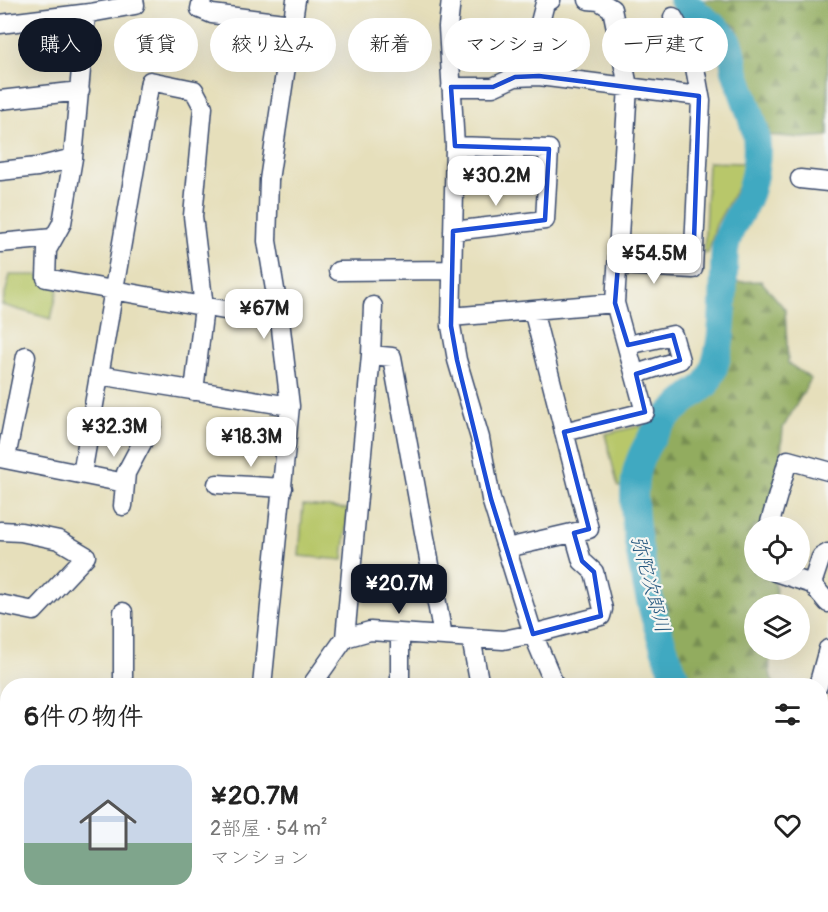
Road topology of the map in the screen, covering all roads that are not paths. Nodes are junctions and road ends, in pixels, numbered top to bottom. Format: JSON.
{"nodes":[{"id":1,"x":134,"y":0,"type":"edge"},
{"id":2,"x":202,"y":0,"type":"edge"},
{"id":3,"x":296,"y":0,"type":"edge"},
{"id":4,"x":451,"y":0,"type":"edge"},
{"id":5,"x":552,"y":0,"type":"edge"},
{"id":6,"x":588,"y":0,"type":"edge"},
{"id":7,"x":86,"y":14,"type":"junction"},
{"id":8,"x":673,"y":17,"type":"dead end"},
{"id":9,"x":244,"y":18,"type":"edge"},
{"id":10,"x":293,"y":18,"type":"edge"},
{"id":11,"x":0,"y":24,"type":"edge"},
{"id":12,"x":285,"y":72,"type":"edge"},
{"id":13,"x":539,"y":76,"type":"junction"},
{"id":14,"x":628,"y":86,"type":"junction"},
{"id":15,"x":451,"y":87,"type":"junction"},
{"id":16,"x":80,"y":91,"type":"junction"},
{"id":17,"x":699,"y":96,"type":"junction"},
{"id":18,"x":0,"y":100,"type":"edge"},
{"id":19,"x":455,"y":146,"type":"junction"},
{"id":20,"x":73,"y":158,"type":"junction"},
{"id":21,"x":0,"y":171,"type":"edge"},
{"id":22,"x":800,"y":179,"type":"dead end"},
{"id":23,"x":828,"y":182,"type":"edge"},
{"id":24,"x":453,"y":231,"type":"junction"},
{"id":25,"x":53,"y":238,"type":"junction"},
{"id":26,"x":0,"y":243,"type":"edge"},
{"id":27,"x":618,"y":265,"type":"junction"},
{"id":28,"x":452,"y":270,"type":"junction"},
{"id":29,"x":338,"y":272,"type":"dead end"},
{"id":30,"x":114,"y":290,"type":"junction"},
{"id":31,"x":615,"y":303,"type":"junction"},
{"id":32,"x":373,"y":306,"type":"dead end"},
{"id":33,"x":204,"y":307,"type":"junction"},
{"id":34,"x":533,"y":310,"type":"junction"},
{"id":35,"x":451,"y":317,"type":"junction"},
{"id":36,"x":280,"y":320,"type":"junction"},
{"id":37,"x":628,"y":345,"type":"junction"},
{"id":38,"x":371,"y":355,"type":"junction"},
{"id":39,"x":26,"y":356,"type":"dead end"},
{"id":40,"x":636,"y":374,"type":"junction"},
{"id":41,"x":99,"y":375,"type":"junction"},
{"id":42,"x":194,"y":392,"type":"junction"},
{"id":43,"x":290,"y":406,"type":"junction"},
{"id":44,"x":152,"y":424,"type":"dead end"},
{"id":45,"x":564,"y":432,"type":"junction"},
{"id":46,"x":3,"y":458,"type":"edge"},
{"id":47,"x":828,"y":471,"type":"edge"},
{"id":48,"x":82,"y":474,"type":"junction"},
{"id":49,"x":125,"y":483,"type":"junction"},
{"id":50,"x":217,"y":484,"type":"dead end"},
{"id":51,"x":283,"y":488,"type":"junction"},
{"id":52,"x":123,"y":506,"type":"dead end"},
{"id":53,"x":772,"y":516,"type":"edge"},
{"id":54,"x":0,"y":531,"type":"edge"},
{"id":55,"x":574,"y":533,"type":"junction"},
{"id":56,"x":507,"y":549,"type":"junction"},
{"id":57,"x":828,"y":553,"type":"edge"},
{"id":58,"x":806,"y":582,"type":"edge"},
{"id":59,"x":812,"y":584,"type":"junction"},
{"id":60,"x":828,"y":603,"type":"edge"},
{"id":61,"x":0,"y":604,"type":"edge"},
{"id":62,"x":123,"y":612,"type":"dead end"},
{"id":63,"x":400,"y":633,"type":"junction"},
{"id":64,"x":533,"y":634,"type":"junction"},
{"id":65,"x":443,"y":636,"type":"junction"},
{"id":66,"x":345,"y":638,"type":"junction"},
{"id":67,"x":471,"y":638,"type":"junction"},
{"id":68,"x":828,"y":649,"type":"edge"},
{"id":69,"x":123,"y":678,"type":"edge"},
{"id":70,"x":263,"y":678,"type":"edge"},
{"id":71,"x":317,"y":678,"type":"edge"},
{"id":72,"x":400,"y":678,"type":"edge"},
{"id":73,"x":478,"y":678,"type":"edge"},
{"id":74,"x":552,"y":678,"type":"edge"},
{"id":75,"x":820,"y":678,"type":"edge"}],
"edges":[{"from":1,"to":7,"type":"street"},
{"from":2,"to":9,"type":"street"},
{"from":3,"to":10,"type":"street"},
{"from":4,"to":15,"type":"street"},
{"from":5,"to":13,"type":"street"},
{"from":6,"to":14,"type":"street"},
{"from":7,"to":11,"type":"street"},
{"from":7,"to":16,"type":"street"},
{"from":8,"to":17,"type":"street"},
{"from":12,"to":36,"type":"street"},
{"from":13,"to":14,"type":"street"},
{"from":13,"to":15,"type":"street"},
{"from":14,"to":17,"type":"street"},
{"from":14,"to":27,"type":"street"},
{"from":15,"to":19,"type":"street"},
{"from":16,"to":18,"type":"street"},
{"from":16,"to":20,"type":"street"},
{"from":17,"to":27,"type":"street"},
{"from":19,"to":24,"type":"street"},
{"from":19,"to":24,"type":"street"},
{"from":20,"to":21,"type":"street"},
{"from":20,"to":25,"type":"street"},
{"from":22,"to":23,"type":"street"},
{"from":24,"to":28,"type":"street"},
{"from":25,"to":26,"type":"street"},
{"from":25,"to":30,"type":"street"},
{"from":27,"to":31,"type":"street"},
{"from":28,"to":29,"type":"street"},
{"from":28,"to":35,"type":"street"},
{"from":30,"to":33,"type":"street"},
{"from":30,"to":33,"type":"street"},
{"from":30,"to":41,"type":"street"},
{"from":31,"to":34,"type":"street"},
{"from":31,"to":37,"type":"street"},
{"from":32,"to":38,"type":"street"},
{"from":33,"to":36,"type":"street"},
{"from":33,"to":42,"type":"street"},
{"from":34,"to":35,"type":"street"},
{"from":34,"to":45,"type":"street"},
{"from":35,"to":56,"type":"street"},
{"from":36,"to":43,"type":"street"},
{"from":37,"to":40,"type":"street"},
{"from":37,"to":40,"type":"street"},
{"from":38,"to":65,"type":"street"},
{"from":38,"to":66,"type":"street"},
{"from":39,"to":46,"type":"street"},
{"from":40,"to":45,"type":"street"},
{"from":41,"to":42,"type":"street"},
{"from":41,"to":48,"type":"street"},
{"from":42,"to":43,"type":"street"},
{"from":43,"to":51,"type":"street"},
{"from":44,"to":49,"type":"street"},
{"from":45,"to":55,"type":"street"},
{"from":46,"to":48,"type":"street"},
{"from":47,"to":53,"type":"street"},
{"from":48,"to":49,"type":"street"},
{"from":49,"to":52,"type":"street"},
{"from":50,"to":51,"type":"street"},
{"from":51,"to":70,"type":"street"},
{"from":54,"to":61,"type":"street"},
{"from":55,"to":56,"type":"street"},
{"from":55,"to":64,"type":"street"},
{"from":56,"to":64,"type":"street"},
{"from":57,"to":59,"type":"street"},
{"from":58,"to":59,"type":"street"},
{"from":59,"to":60,"type":"street"},
{"from":62,"to":69,"type":"street"},
{"from":63,"to":65,"type":"street"},
{"from":63,"to":66,"type":"street"},
{"from":63,"to":72,"type":"street"},
{"from":64,"to":67,"type":"street"},
{"from":64,"to":74,"type":"street"},
{"from":65,"to":67,"type":"street"},
{"from":66,"to":71,"type":"street"},
{"from":67,"to":73,"type":"street"},
{"from":68,"to":75,"type":"street"}]}
